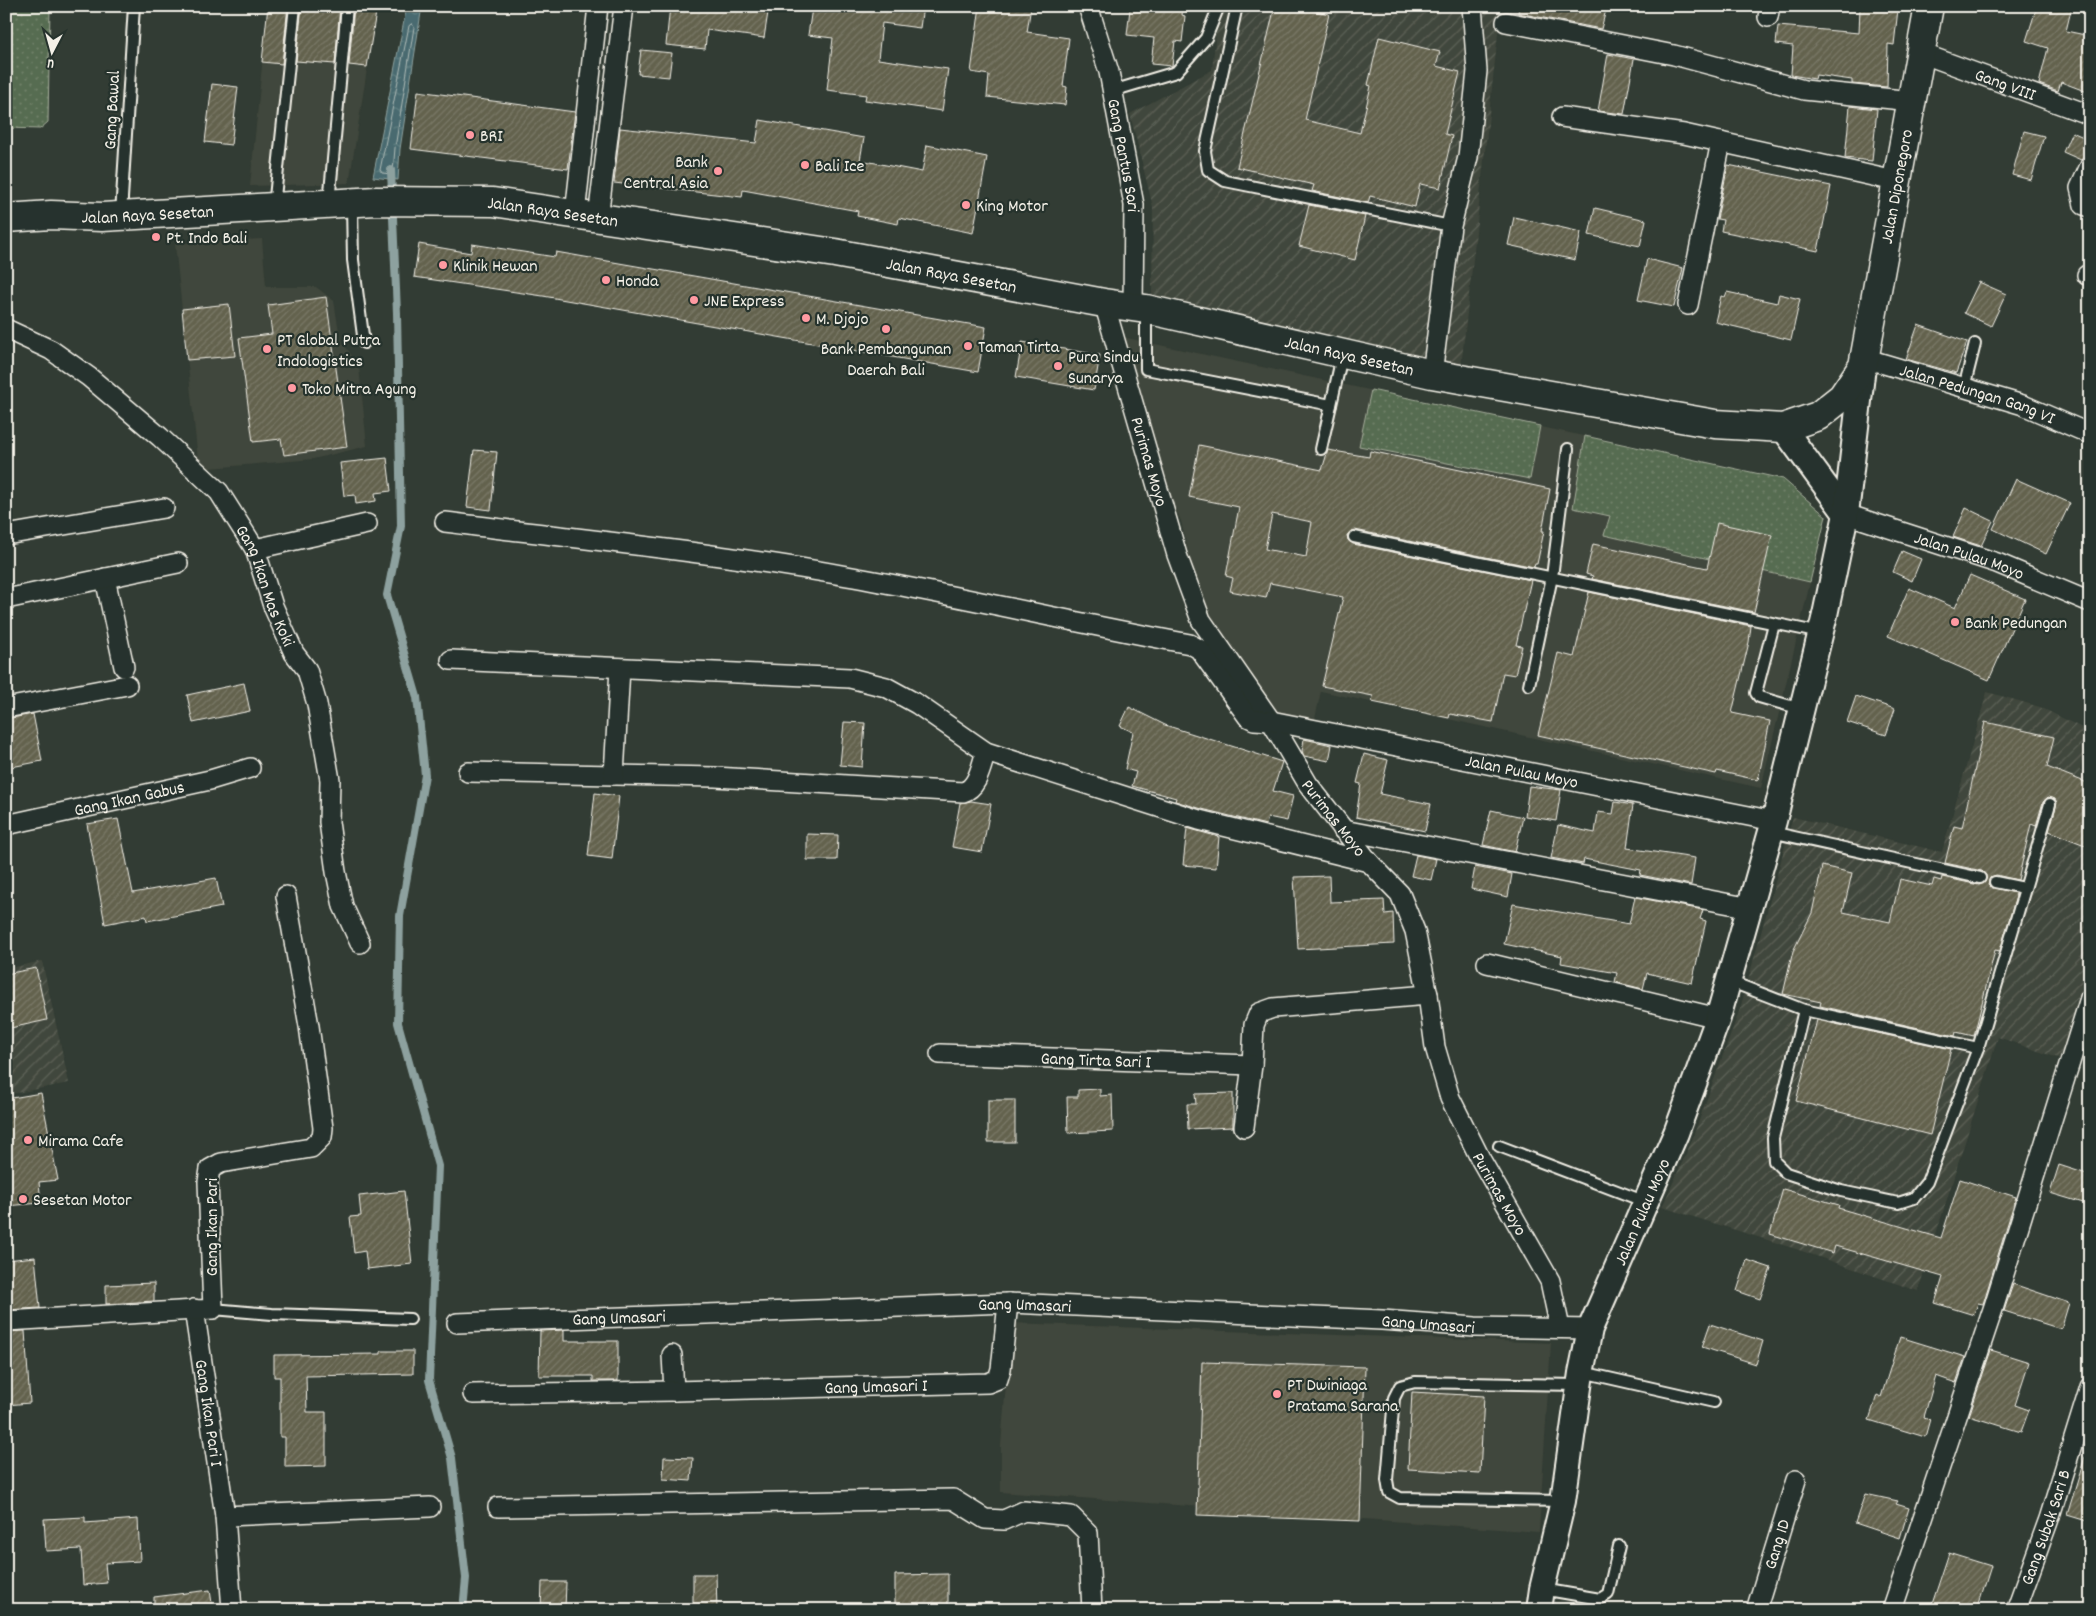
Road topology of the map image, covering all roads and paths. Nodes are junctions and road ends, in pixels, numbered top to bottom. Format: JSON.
{"nodes":[{"id":1,"x":134,"y":6,"type":"edge"},
{"id":2,"x":295,"y":6,"type":"edge"},
{"id":3,"x":347,"y":6,"type":"edge"},
{"id":4,"x":598,"y":6,"type":"edge"},
{"id":5,"x":624,"y":6,"type":"edge"},
{"id":6,"x":1088,"y":6,"type":"edge"},
{"id":7,"x":1219,"y":6,"type":"edge"},
{"id":8,"x":1238,"y":6,"type":"edge"},
{"id":9,"x":1472,"y":6,"type":"edge"},
{"id":10,"x":1929,"y":6,"type":"edge"},
{"id":11,"x":1506,"y":22,"type":"dead end"},
{"id":12,"x":1921,"y":53,"type":"junction"},
{"id":13,"x":1112,"y":91,"type":"junction"},
{"id":14,"x":1912,"y":101,"type":"junction"},
{"id":15,"x":2090,"y":114,"type":"edge"},
{"id":16,"x":1562,"y":117,"type":"dead end"},
{"id":17,"x":1721,"y":142,"type":"junction"},
{"id":18,"x":2090,"y":166,"type":"edge"},
{"id":19,"x":1896,"y":181,"type":"junction"},
{"id":20,"x":352,"y":203,"type":"junction"},
{"id":21,"x":274,"y":207,"type":"junction"},
{"id":22,"x":2090,"y":207,"type":"edge"},
{"id":23,"x":121,"y":215,"type":"junction"},
{"id":24,"x":586,"y":216,"type":"junction"},
{"id":25,"x":6,"y":218,"type":"edge"},
{"id":26,"x":1451,"y":226,"type":"junction"},
{"id":27,"x":1104,"y":303,"type":"junction"},
{"id":28,"x":1688,"y":304,"type":"dead end"},
{"id":29,"x":1139,"y":308,"type":"junction"},
{"id":30,"x":6,"y":329,"type":"edge"},
{"id":31,"x":364,"y":342,"type":"dead end"},
{"id":32,"x":1975,"y":344,"type":"dead end"},
{"id":33,"x":1343,"y":354,"type":"junction"},
{"id":34,"x":1864,"y":362,"type":"junction"},
{"id":35,"x":1432,"y":374,"type":"junction"},
{"id":36,"x":1964,"y":388,"type":"junction"},
{"id":37,"x":1331,"y":404,"type":"junction"},
{"id":38,"x":1783,"y":428,"type":"junction"},
{"id":39,"x":2090,"y":434,"type":"edge"},
{"id":40,"x":1321,"y":449,"type":"dead end"},
{"id":41,"x":1568,"y":450,"type":"dead end"},
{"id":42,"x":164,"y":508,"type":"dead end"},
{"id":43,"x":1846,"y":514,"type":"junction"},
{"id":44,"x":445,"y":522,"type":"dead end"},
{"id":45,"x":367,"y":524,"type":"dead end"},
{"id":46,"x":6,"y":535,"type":"edge"},
{"id":47,"x":1354,"y":537,"type":"dead end"},
{"id":48,"x":255,"y":549,"type":"junction"},
{"id":49,"x":178,"y":563,"type":"dead end"},
{"id":50,"x":1552,"y":577,"type":"junction"},
{"id":51,"x":105,"y":578,"type":"junction"},
{"id":52,"x":6,"y":599,"type":"edge"},
{"id":53,"x":2090,"y":602,"type":"edge"},
{"id":54,"x":1774,"y":624,"type":"junction"},
{"id":55,"x":1820,"y":633,"type":"junction"},
{"id":56,"x":451,"y":660,"type":"dead end"},
{"id":57,"x":620,"y":668,"type":"junction"},
{"id":58,"x":1529,"y":684,"type":"dead end"},
{"id":59,"x":6,"y":708,"type":"edge"},
{"id":60,"x":1801,"y":709,"type":"junction"},
{"id":61,"x":1271,"y":721,"type":"junction"},
{"id":62,"x":986,"y":752,"type":"junction"},
{"id":63,"x":250,"y":768,"type":"dead end"},
{"id":64,"x":468,"y":772,"type":"dead end"},
{"id":65,"x":614,"y":775,"type":"junction"},
{"id":66,"x":2050,"y":804,"type":"dead end"},
{"id":67,"x":6,"y":825,"type":"edge"},
{"id":68,"x":1772,"y":826,"type":"junction"},
{"id":69,"x":1343,"y":830,"type":"junction"},
{"id":70,"x":1369,"y":862,"type":"junction"},
{"id":71,"x":1980,"y":878,"type":"dead end"},
{"id":72,"x":1995,"y":882,"type":"dead end"},
{"id":73,"x":2024,"y":888,"type":"junction"},
{"id":74,"x":286,"y":896,"type":"dead end"},
{"id":75,"x":1751,"y":908,"type":"junction"},
{"id":76,"x":360,"y":943,"type":"dead end"},
{"id":77,"x":1487,"y":963,"type":"dead end"},
{"id":78,"x":1729,"y":981,"type":"junction"},
{"id":79,"x":1428,"y":995,"type":"junction"},
{"id":80,"x":2090,"y":998,"type":"edge"},
{"id":81,"x":1804,"y":1010,"type":"junction"},
{"id":82,"x":1718,"y":1018,"type":"junction"},
{"id":83,"x":1978,"y":1048,"type":"junction"},
{"id":84,"x":940,"y":1054,"type":"dead end"},
{"id":85,"x":1252,"y":1065,"type":"junction"},
{"id":86,"x":1244,"y":1127,"type":"dead end"},
{"id":87,"x":1499,"y":1146,"type":"dead end"},
{"id":88,"x":1647,"y":1202,"type":"junction"},
{"id":89,"x":1008,"y":1303,"type":"junction"},
{"id":90,"x":203,"y":1309,"type":"junction"},
{"id":91,"x":410,"y":1319,"type":"dead end"},
{"id":92,"x":6,"y":1321,"type":"edge"},
{"id":93,"x":457,"y":1323,"type":"dead end"},
{"id":94,"x":1560,"y":1328,"type":"junction"},
{"id":95,"x":1590,"y":1329,"type":"junction"},
{"id":96,"x":672,"y":1355,"type":"dead end"},
{"id":97,"x":1581,"y":1378,"type":"junction"},
{"id":98,"x":2090,"y":1387,"type":"edge"},
{"id":99,"x":674,"y":1391,"type":"junction"},
{"id":100,"x":473,"y":1394,"type":"dead end"},
{"id":101,"x":1714,"y":1402,"type":"dead end"},
{"id":102,"x":1796,"y":1480,"type":"dead end"},
{"id":103,"x":1563,"y":1501,"type":"junction"},
{"id":104,"x":430,"y":1507,"type":"dead end"},
{"id":105,"x":498,"y":1507,"type":"dead end"},
{"id":106,"x":225,"y":1516,"type":"junction"},
{"id":107,"x":1620,"y":1546,"type":"dead end"},
{"id":108,"x":1544,"y":1596,"type":"edge"},
{"id":109,"x":232,"y":1610,"type":"edge"},
{"id":110,"x":1092,"y":1610,"type":"edge"},
{"id":111,"x":1756,"y":1610,"type":"edge"},
{"id":112,"x":1892,"y":1610,"type":"edge"},
{"id":113,"x":2016,"y":1610,"type":"edge"}],
"edges":[{"from":1,"to":23,"type":"lane","name":"Gang Bawal"},
{"from":2,"to":21,"type":"lane"},
{"from":3,"to":20,"type":"lane"},
{"from":4,"to":24,"type":"street"},
{"from":5,"to":24,"type":"street"},
{"from":6,"to":13,"type":"street","name":"Gang Pantus Sari"},
{"from":7,"to":13,"type":"lane"},
{"from":8,"to":26,"type":"lane"},
{"from":9,"to":26,"type":"street"},
{"from":10,"to":12,"type":"main road","name":"Jalan Diponegoro"},
{"from":11,"to":14,"type":"street"},
{"from":12,"to":14,"type":"main road","name":"Jalan Diponegoro"},
{"from":12,"to":15,"type":"street","name":"Gang VIII"},
{"from":13,"to":29,"type":"street","name":"Gang Pantus Sari"},
{"from":14,"to":19,"type":"main road","name":"Jalan Diponegoro"},
{"from":16,"to":17,"type":"street"},
{"from":17,"to":19,"type":"street"},
{"from":17,"to":28,"type":"street"},
{"from":18,"to":22,"type":"street"},
{"from":19,"to":34,"type":"main road","name":"Jalan Diponegoro"},
{"from":20,"to":21,"type":"main road","name":"Jalan Raya Sesetan"},
{"from":20,"to":24,"type":"main road","name":"Jalan Raya Sesetan"},
{"from":20,"to":31,"type":"lane"},
{"from":21,"to":23,"type":"main road","name":"Jalan Raya Sesetan"},
{"from":23,"to":25,"type":"main road","name":"Jalan Raya Sesetan"},
{"from":24,"to":27,"type":"main road","name":"Jalan Raya Sesetan"},
{"from":26,"to":35,"type":"street"},
{"from":27,"to":29,"type":"main road","name":"Jalan Raya Sesetan"},
{"from":27,"to":61,"type":"street","name":"Purimas Moyo"},
{"from":29,"to":33,"type":"main road","name":"Jalan Raya Sesetan"},
{"from":29,"to":37,"type":"lane"},
{"from":30,"to":48,"type":"street","name":"Gang Ikan Mas Koki"},
{"from":32,"to":36,"type":"lane"},
{"from":33,"to":35,"type":"main road","name":"Jalan Raya Sesetan"},
{"from":33,"to":37,"type":"lane"},
{"from":34,"to":36,"type":"street","name":"Jalan Pedungan Gang VI"},
{"from":34,"to":38,"type":"main road","name":"Jalan Raya Sesetan"},
{"from":34,"to":43,"type":"street","name":"Jalan Pulau Moyo"},
{"from":35,"to":38,"type":"main road","name":"Jalan Raya Sesetan"},
{"from":36,"to":39,"type":"street","name":"Jalan Pedungan Gang VI"},
{"from":37,"to":40,"type":"lane"},
{"from":38,"to":43,"type":"street"},
{"from":41,"to":50,"type":"lane"},
{"from":42,"to":46,"type":"street"},
{"from":43,"to":53,"type":"street","name":"Jalan Pulau Moyo"},
{"from":43,"to":55,"type":"street","name":"Jalan Pulau Moyo"},
{"from":44,"to":61,"type":"street","name":"Jalan Pulau Moyo"},
{"from":45,"to":48,"type":"street"},
{"from":47,"to":50,"type":"lane"},
{"from":48,"to":76,"type":"street","name":"Gang Ikan Mas Koki"},
{"from":49,"to":51,"type":"street"},
{"from":50,"to":54,"type":"lane"},
{"from":50,"to":58,"type":"lane"},
{"from":51,"to":52,"type":"street"},
{"from":51,"to":59,"type":"street"},
{"from":54,"to":55,"type":"lane"},
{"from":54,"to":60,"type":"lane"},
{"from":55,"to":60,"type":"street","name":"Jalan Pulau Moyo"},
{"from":56,"to":57,"type":"street"},
{"from":57,"to":62,"type":"street"},
{"from":57,"to":65,"type":"street"},
{"from":60,"to":68,"type":"street","name":"Jalan Pulau Moyo"},
{"from":61,"to":68,"type":"street","name":"Jalan Pulau Moyo"},
{"from":61,"to":69,"type":"street","name":"Purimas Moyo"},
{"from":62,"to":65,"type":"street"},
{"from":62,"to":70,"type":"street"},
{"from":63,"to":67,"type":"street","name":"Gang Ikan Gabus"},
{"from":64,"to":65,"type":"street"},
{"from":66,"to":73,"type":"lane"},
{"from":68,"to":71,"type":"lane"},
{"from":68,"to":75,"type":"street","name":"Jalan Pulau Moyo"},
{"from":69,"to":70,"type":"street","name":"Purimas Moyo"},
{"from":69,"to":75,"type":"street"},
{"from":70,"to":79,"type":"street","name":"Purimas Moyo"},
{"from":72,"to":73,"type":"lane"},
{"from":73,"to":83,"type":"lane"},
{"from":74,"to":90,"type":"street","name":"Gang Ikan Pari"},
{"from":75,"to":78,"type":"street","name":"Jalan Pulau Moyo"},
{"from":77,"to":82,"type":"street"},
{"from":78,"to":81,"type":"lane"},
{"from":78,"to":82,"type":"street","name":"Jalan Pulau Moyo"},
{"from":79,"to":85,"type":"street"},
{"from":79,"to":94,"type":"street","name":"Purimas Moyo"},
{"from":80,"to":112,"type":"street"},
{"from":81,"to":83,"type":"lane"},
{"from":81,"to":83,"type":"lane"},
{"from":82,"to":88,"type":"street","name":"Jalan Pulau Moyo"},
{"from":84,"to":85,"type":"street","name":"Gang Tirta Sari I"},
{"from":85,"to":86,"type":"street"},
{"from":87,"to":88,"type":"lane"},
{"from":88,"to":95,"type":"street","name":"Jalan Pulau Moyo"},
{"from":89,"to":93,"type":"street","name":"Gang Umasari"},
{"from":89,"to":94,"type":"street","name":"Gang Umasari"},
{"from":89,"to":99,"type":"street","name":"Gang Umasari I"},
{"from":90,"to":91,"type":"lane"},
{"from":90,"to":92,"type":"street"},
{"from":90,"to":106,"type":"street","name":"Gang Ikan Pari I"},
{"from":94,"to":95,"type":"street","name":"Gang Umasari"},
{"from":95,"to":97,"type":"street","name":"Jalan Pulau Moyo"},
{"from":96,"to":99,"type":"street"},
{"from":97,"to":101,"type":"lane"},
{"from":97,"to":103,"type":"street","name":"Jalan Pulau Moyo"},
{"from":97,"to":103,"type":"lane"},
{"from":98,"to":113,"type":"street","name":"Gang Subak Sari B"},
{"from":99,"to":100,"type":"street","name":"Gang Umasari I"},
{"from":102,"to":111,"type":"street","name":"Gang 1D"},
{"from":103,"to":108,"type":"street","name":"Jalan Pulau Moyo"},
{"from":104,"to":106,"type":"street"},
{"from":105,"to":110,"type":"street"},
{"from":106,"to":109,"type":"street","name":"Gang Ikan Pari I"},
{"from":107,"to":108,"type":"lane"}]}
